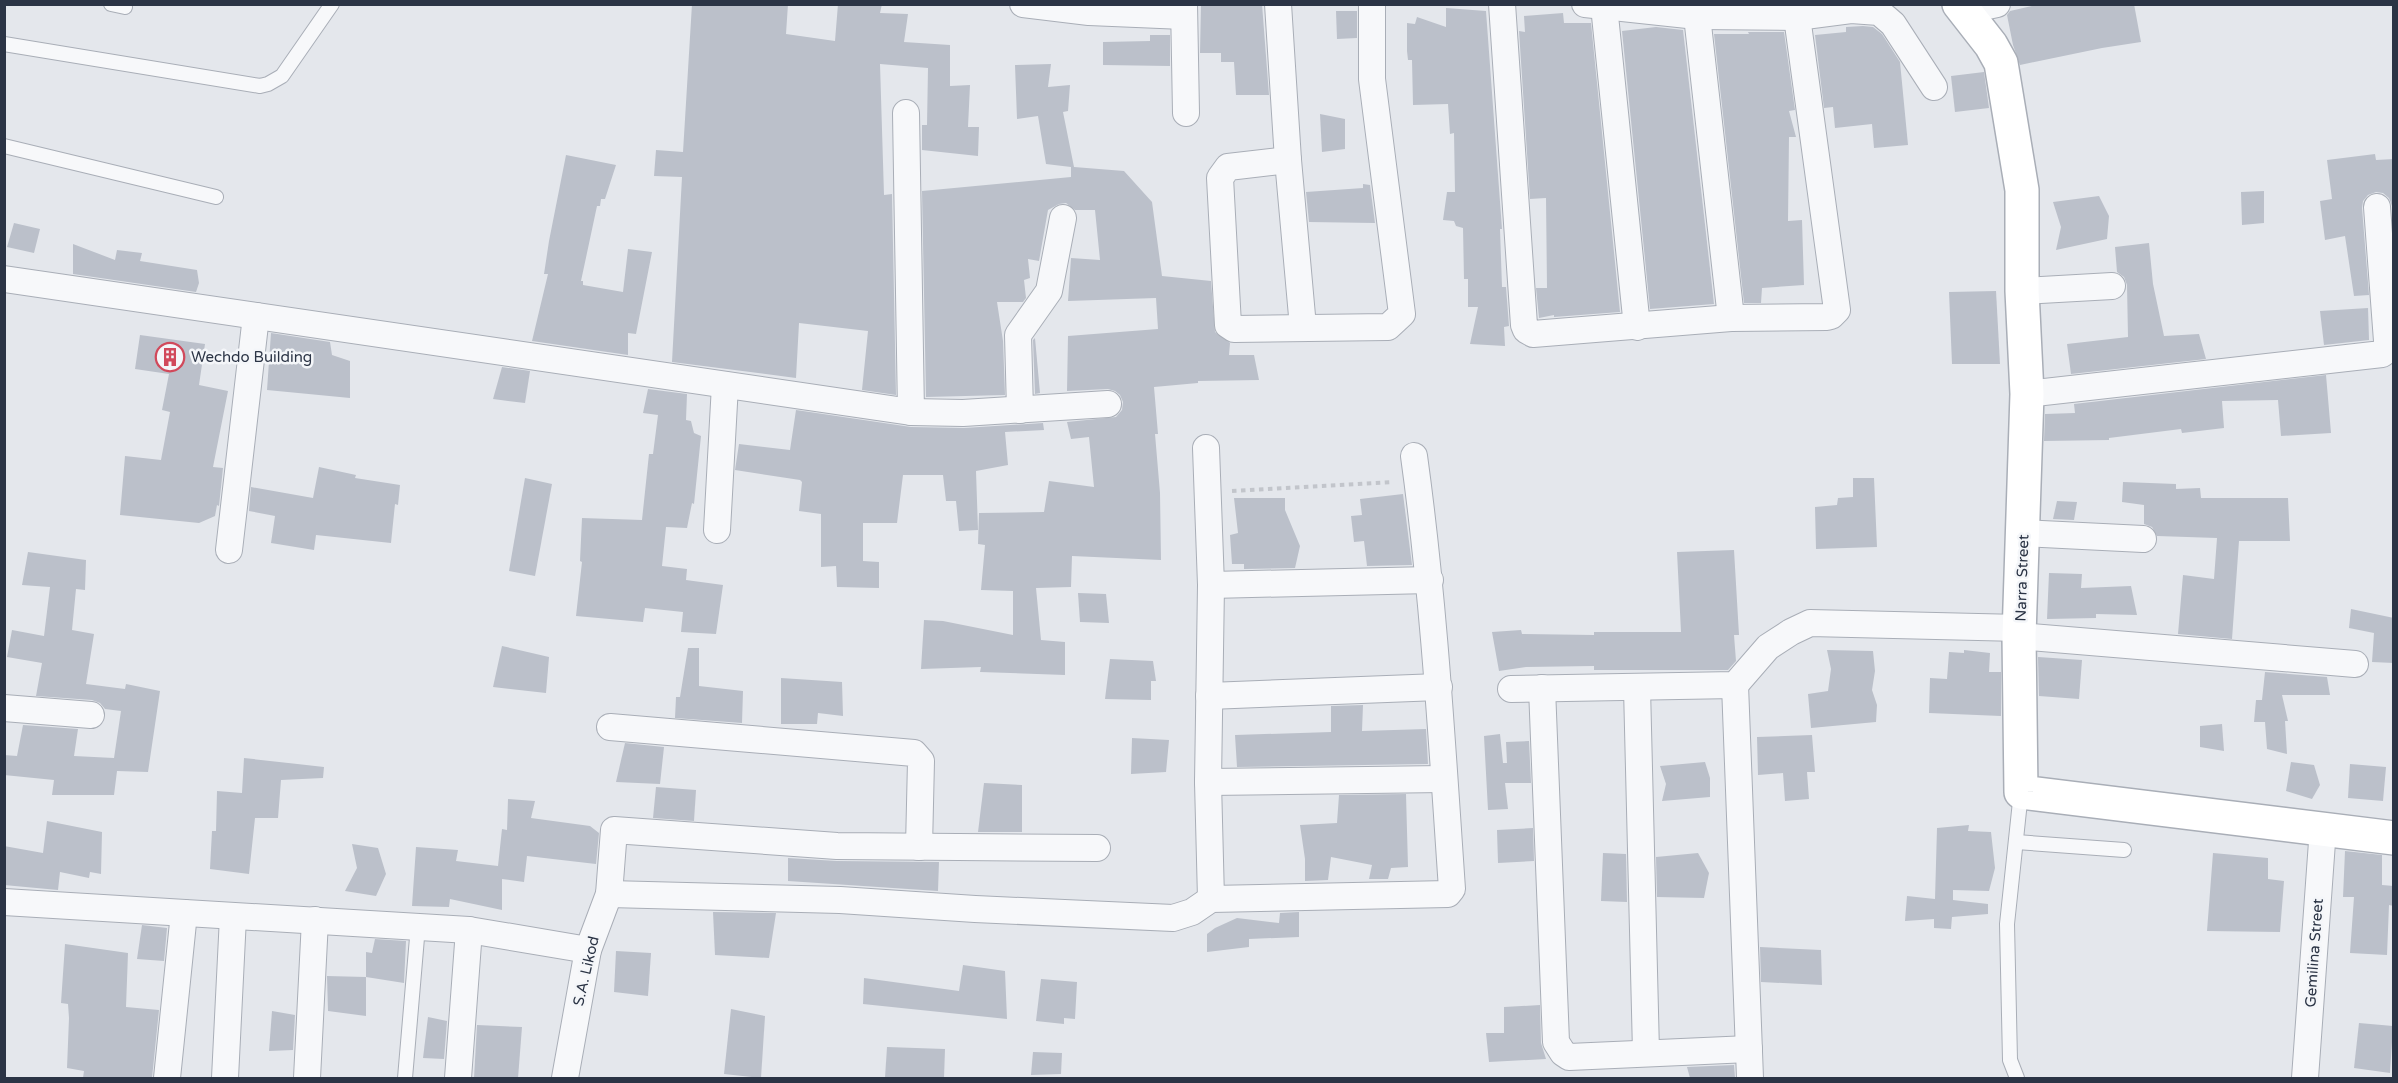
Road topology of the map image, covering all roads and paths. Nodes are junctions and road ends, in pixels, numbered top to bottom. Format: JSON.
{"nodes":[{"id":1,"x":332,"y":4,"type":"edge"},
{"id":2,"x":1023,"y":4,"type":"edge"},
{"id":3,"x":1278,"y":4,"type":"edge"},
{"id":4,"x":1372,"y":4,"type":"edge"},
{"id":5,"x":1502,"y":4,"type":"edge"},
{"id":6,"x":1997,"y":4,"type":"edge"},
{"id":7,"x":1595,"y":5,"type":"edge"},
{"id":8,"x":1851,"y":7,"type":"edge"},
{"id":9,"x":1089,"y":8,"type":"edge"},
{"id":10,"x":1961,"y":8,"type":"edge"},
{"id":11,"x":1184,"y":10,"type":"edge"},
{"id":12,"x":1697,"y":16,"type":"junction"},
{"id":13,"x":1797,"y":17,"type":"junction"},
{"id":14,"x":4,"y":44,"type":"edge"},
{"id":15,"x":1934,"y":87,"type":"dead end"},
{"id":16,"x":906,"y":113,"type":"dead end"},
{"id":17,"x":1186,"y":113,"type":"dead end"},
{"id":18,"x":4,"y":146,"type":"edge"},
{"id":19,"x":1288,"y":160,"type":"junction"},
{"id":20,"x":216,"y":197,"type":"dead end"},
{"id":21,"x":2377,"y":207,"type":"dead end"},
{"id":22,"x":1063,"y":218,"type":"dead end"},
{"id":23,"x":4,"y":279,"type":"edge"},
{"id":24,"x":2112,"y":286,"type":"dead end"},
{"id":25,"x":2022,"y":291,"type":"junction"},
{"id":26,"x":256,"y":316,"type":"junction"},
{"id":27,"x":1731,"y":318,"type":"junction"},
{"id":28,"x":1303,"y":327,"type":"junction"},
{"id":29,"x":1637,"y":327,"type":"junction"},
{"id":30,"x":725,"y":385,"type":"junction"},
{"id":31,"x":2027,"y":394,"type":"junction"},
{"id":32,"x":1108,"y":404,"type":"dead end"},
{"id":33,"x":1020,"y":410,"type":"junction"},
{"id":34,"x":911,"y":411,"type":"junction"},
{"id":35,"x":1206,"y":448,"type":"dead end"},
{"id":36,"x":1414,"y":456,"type":"dead end"},
{"id":37,"x":1418,"y":481,"type":"junction"},
{"id":38,"x":1208,"y":492,"type":"junction"},
{"id":39,"x":717,"y":530,"type":"dead end"},
{"id":40,"x":2024,"y":532,"type":"junction"},
{"id":41,"x":2143,"y":539,"type":"dead end"},
{"id":42,"x":229,"y":550,"type":"dead end"},
{"id":43,"x":1430,"y":580,"type":"junction"},
{"id":44,"x":1211,"y":585,"type":"junction"},
{"id":45,"x":2019,"y":632,"type":"junction"},
{"id":46,"x":2355,"y":664,"type":"dead end"},
{"id":47,"x":1735,"y":685,"type":"junction"},
{"id":48,"x":1439,"y":687,"type":"junction"},
{"id":49,"x":1511,"y":688,"type":"dead end"},
{"id":50,"x":1542,"y":688,"type":"junction"},
{"id":51,"x":1637,"y":688,"type":"junction"},
{"id":52,"x":1209,"y":696,"type":"junction"},
{"id":53,"x":4,"y":708,"type":"edge"},
{"id":54,"x":91,"y":716,"type":"dead end"},
{"id":55,"x":609,"y":727,"type":"dead end"},
{"id":56,"x":1444,"y":779,"type":"junction"},
{"id":57,"x":1208,"y":782,"type":"junction"},
{"id":58,"x":2021,"y":792,"type":"junction"},
{"id":59,"x":2323,"y":828,"type":"junction"},
{"id":60,"x":2394,"y":838,"type":"edge"},
{"id":61,"x":2016,"y":842,"type":"junction"},
{"id":62,"x":919,"y":847,"type":"junction"},
{"id":63,"x":1097,"y":848,"type":"dead end"},
{"id":64,"x":2124,"y":850,"type":"dead end"},
{"id":65,"x":609,"y":894,"type":"junction"},
{"id":66,"x":1211,"y":900,"type":"junction"},
{"id":67,"x":4,"y":902,"type":"edge"},
{"id":68,"x":184,"y":913,"type":"junction"},
{"id":69,"x":232,"y":916,"type":"junction"},
{"id":70,"x":315,"y":920,"type":"junction"},
{"id":71,"x":418,"y":926,"type":"junction"},
{"id":72,"x":470,"y":930,"type":"junction"},
{"id":73,"x":588,"y":950,"type":"junction"},
{"id":74,"x":1749,"y":1049,"type":"junction"},
{"id":75,"x":1646,"y":1052,"type":"junction"},
{"id":76,"x":167,"y":1078,"type":"edge"},
{"id":77,"x":225,"y":1078,"type":"edge"},
{"id":78,"x":307,"y":1078,"type":"edge"},
{"id":79,"x":405,"y":1078,"type":"edge"},
{"id":80,"x":458,"y":1078,"type":"edge"},
{"id":81,"x":565,"y":1078,"type":"edge"},
{"id":82,"x":1750,"y":1078,"type":"edge"},
{"id":83,"x":2017,"y":1078,"type":"edge"},
{"id":84,"x":2305,"y":1078,"type":"edge"}],
"edges":[{"from":1,"to":14,"type":"lane"},
{"from":2,"to":9,"type":"street"},
{"from":3,"to":19,"type":"street"},
{"from":4,"to":28,"type":"street"},
{"from":5,"to":29,"type":"street"},
{"from":6,"to":10,"type":"street"},
{"from":7,"to":12,"type":"street"},
{"from":7,"to":29,"type":"street"},
{"from":8,"to":13,"type":"street"},
{"from":8,"to":15,"type":"street"},
{"from":9,"to":11,"type":"street"},
{"from":10,"to":25,"type":"street","name":"Narra Street"},
{"from":11,"to":17,"type":"street"},
{"from":12,"to":13,"type":"street"},
{"from":12,"to":27,"type":"street"},
{"from":13,"to":27,"type":"street"},
{"from":16,"to":34,"type":"street"},
{"from":18,"to":20,"type":"lane"},
{"from":19,"to":28,"type":"street"},
{"from":19,"to":28,"type":"street"},
{"from":21,"to":31,"type":"street"},
{"from":22,"to":33,"type":"street"},
{"from":23,"to":26,"type":"street"},
{"from":24,"to":25,"type":"street"},
{"from":25,"to":31,"type":"street","name":"Narra Street"},
{"from":26,"to":30,"type":"street"},
{"from":26,"to":42,"type":"street"},
{"from":27,"to":29,"type":"street"},
{"from":30,"to":34,"type":"street"},
{"from":30,"to":39,"type":"street"},
{"from":31,"to":40,"type":"street","name":"Narra Street"},
{"from":32,"to":33,"type":"street"},
{"from":33,"to":34,"type":"street"},
{"from":35,"to":38,"type":"street"},
{"from":36,"to":37,"type":"street"},
{"from":37,"to":38,"type":"path"},
{"from":37,"to":43,"type":"street"},
{"from":38,"to":44,"type":"street"},
{"from":40,"to":41,"type":"street"},
{"from":40,"to":45,"type":"street","name":"Narra Street"},
{"from":43,"to":44,"type":"street"},
{"from":43,"to":48,"type":"street"},
{"from":44,"to":52,"type":"street"},
{"from":45,"to":46,"type":"street"},
{"from":45,"to":47,"type":"street"},
{"from":45,"to":58,"type":"street","name":"Narra Street"},
{"from":47,"to":51,"type":"street"},
{"from":47,"to":74,"type":"street"},
{"from":48,"to":52,"type":"street"},
{"from":48,"to":56,"type":"street"},
{"from":49,"to":50,"type":"street"},
{"from":50,"to":51,"type":"street"},
{"from":50,"to":75,"type":"street"},
{"from":51,"to":75,"type":"street"},
{"from":52,"to":57,"type":"street"},
{"from":53,"to":54,"type":"street"},
{"from":55,"to":62,"type":"street"},
{"from":56,"to":57,"type":"street"},
{"from":56,"to":66,"type":"street"},
{"from":57,"to":66,"type":"street"},
{"from":58,"to":59,"type":"street"},
{"from":58,"to":61,"type":"lane"},
{"from":59,"to":60,"type":"street"},
{"from":59,"to":84,"type":"street","name":"Gemilina Street"},
{"from":61,"to":64,"type":"lane"},
{"from":61,"to":83,"type":"lane"},
{"from":62,"to":63,"type":"street"},
{"from":62,"to":65,"type":"street","name":"S.A. Likod"},
{"from":65,"to":66,"type":"street"},
{"from":65,"to":73,"type":"street","name":"S.A. Likod"},
{"from":67,"to":68,"type":"street"},
{"from":68,"to":69,"type":"street"},
{"from":68,"to":76,"type":"street"},
{"from":69,"to":70,"type":"street"},
{"from":69,"to":77,"type":"street"},
{"from":70,"to":71,"type":"street"},
{"from":70,"to":78,"type":"street"},
{"from":71,"to":72,"type":"street"},
{"from":71,"to":79,"type":"lane"},
{"from":72,"to":73,"type":"street"},
{"from":72,"to":80,"type":"street"},
{"from":73,"to":81,"type":"street","name":"S.A. Likod"},
{"from":74,"to":75,"type":"street"},
{"from":74,"to":82,"type":"street"}]}
